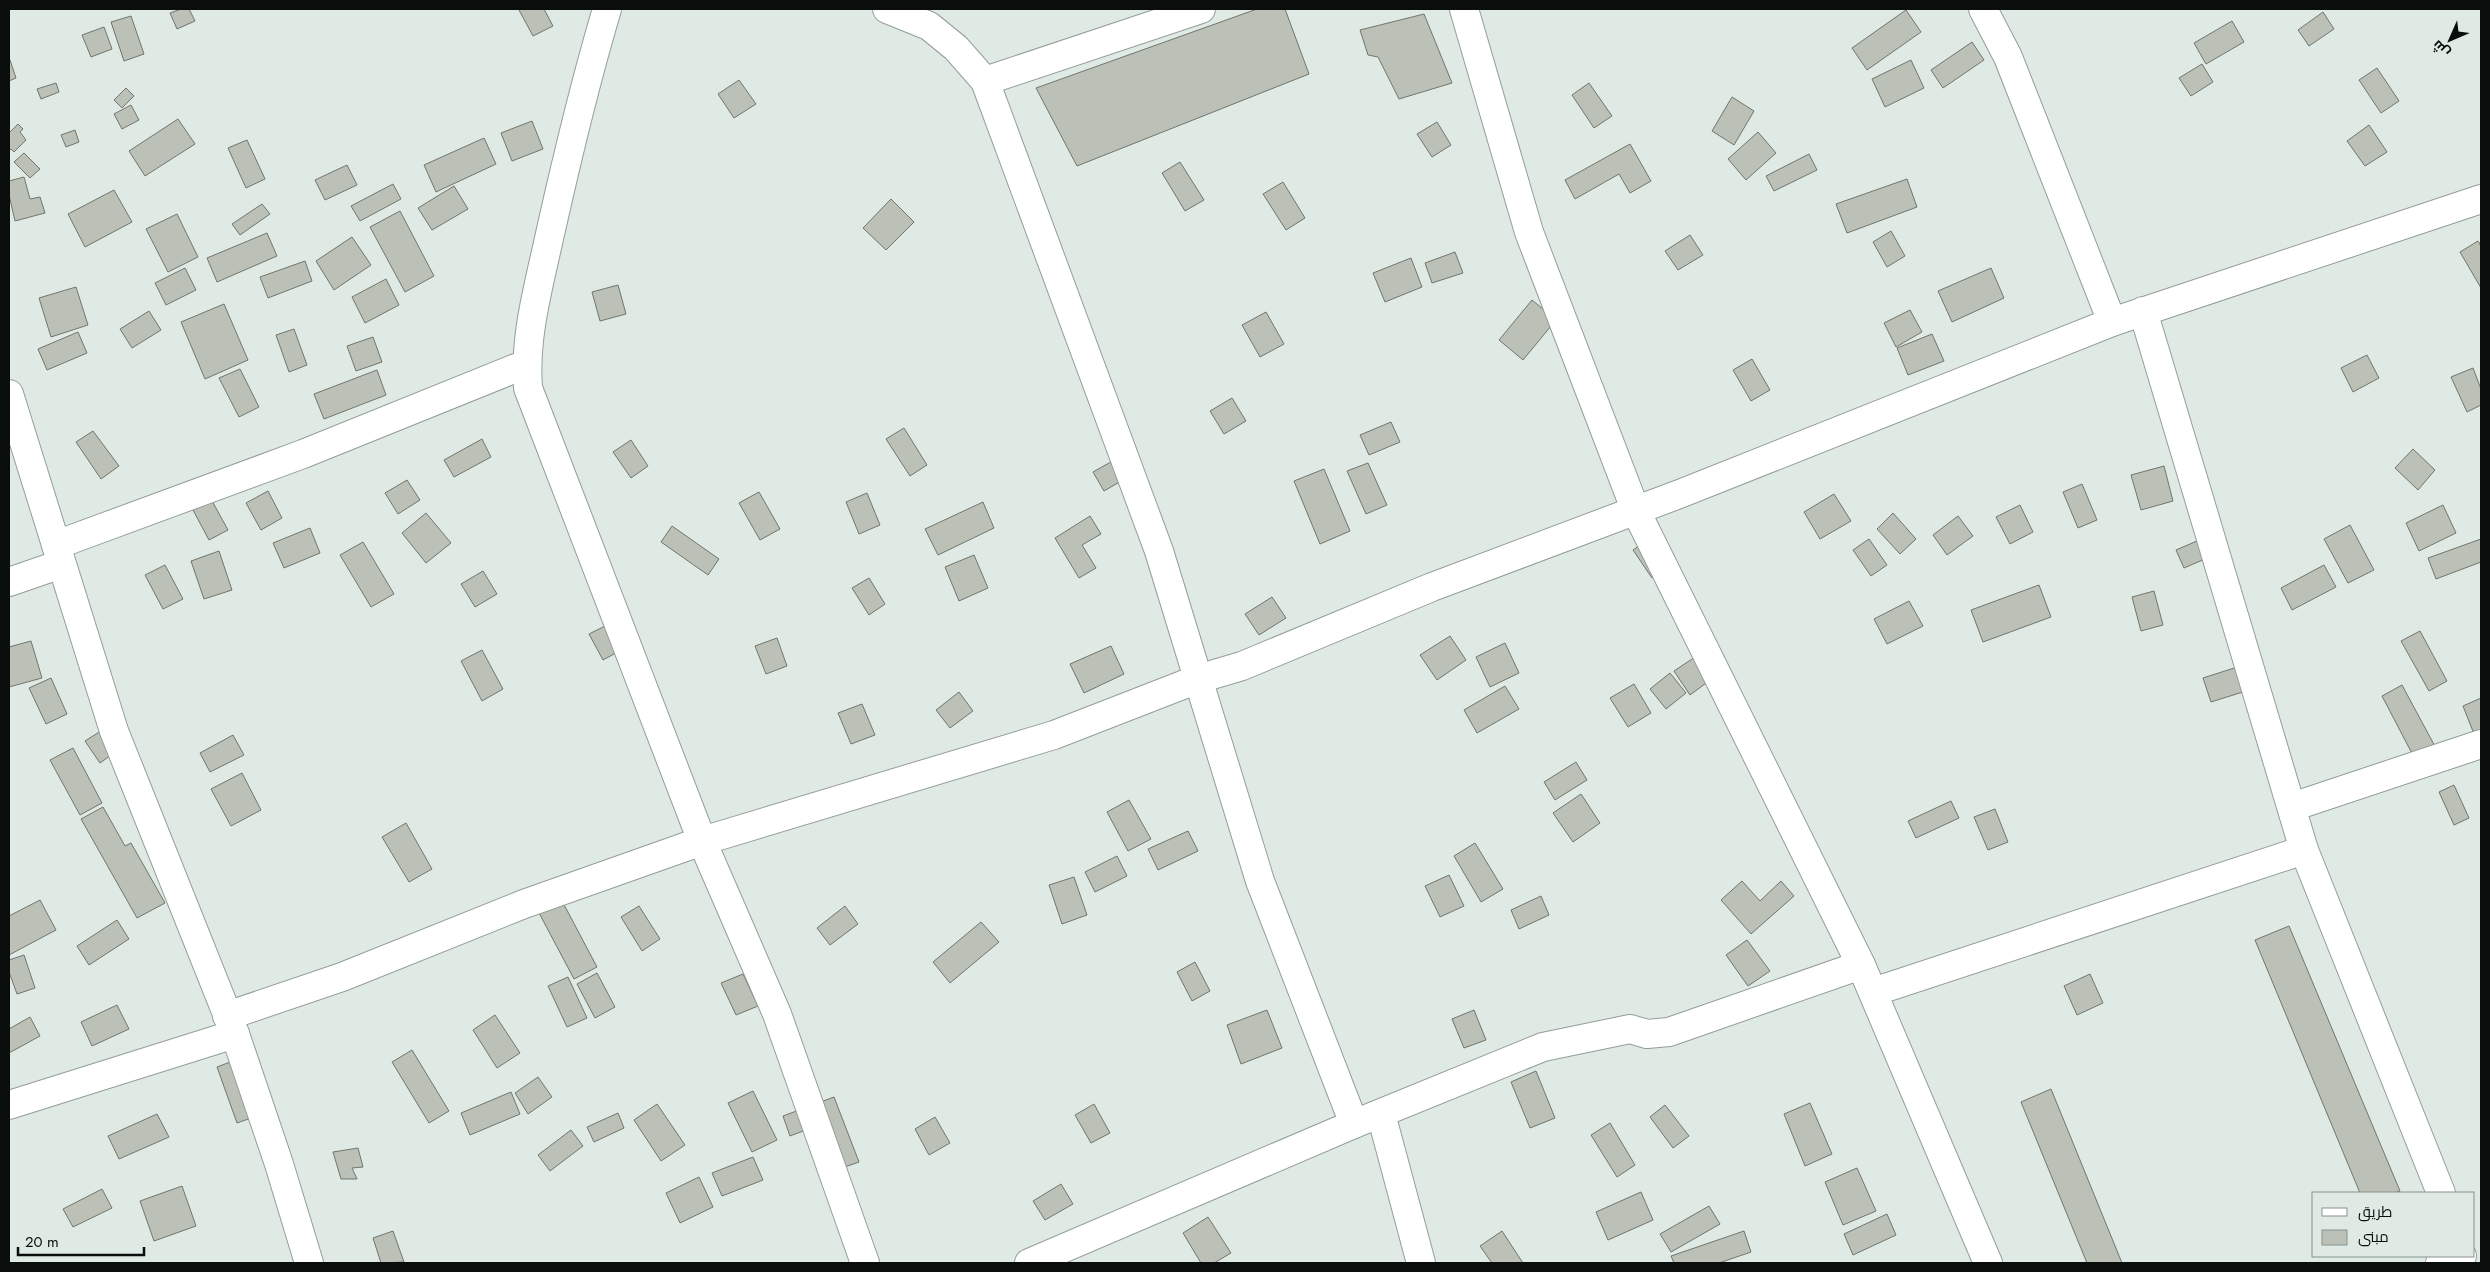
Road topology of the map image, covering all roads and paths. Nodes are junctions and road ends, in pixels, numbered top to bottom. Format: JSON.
{"nodes":[{"id":1,"x":607,"y":9,"type":"edge"},
{"id":2,"x":887,"y":9,"type":"edge"},
{"id":3,"x":1201,"y":9,"type":"edge"},
{"id":4,"x":1464,"y":9,"type":"edge"},
{"id":5,"x":1983,"y":9,"type":"edge"},
{"id":6,"x":985,"y":82,"type":"junction"},
{"id":7,"x":2481,"y":199,"type":"edge"},
{"id":8,"x":2143,"y":311,"type":"junction"},
{"id":9,"x":2112,"y":322,"type":"junction"},
{"id":10,"x":526,"y":364,"type":"junction"},
{"id":11,"x":9,"y":394,"type":"edge"},
{"id":12,"x":1635,"y":509,"type":"junction"},
{"id":13,"x":59,"y":554,"type":"junction"},
{"id":14,"x":9,"y":582,"type":"edge"},
{"id":15,"x":1198,"y":679,"type":"junction"},
{"id":16,"x":2481,"y":744,"type":"edge"},
{"id":17,"x":2292,"y":807,"type":"junction"},
{"id":18,"x":702,"y":841,"type":"junction"},
{"id":19,"x":2304,"y":850,"type":"junction"},
{"id":20,"x":1861,"y":965,"type":"junction"},
{"id":21,"x":1873,"y":992,"type":"junction"},
{"id":22,"x":231,"y":1025,"type":"junction"},
{"id":23,"x":9,"y":1105,"type":"edge"},
{"id":24,"x":1381,"y":1114,"type":"junction"},
{"id":25,"x":1354,"y":1124,"type":"junction"},
{"id":26,"x":2441,"y":1192,"type":"edge"},
{"id":27,"x":2461,"y":1257,"type":"edge"},
{"id":28,"x":309,"y":1263,"type":"edge"},
{"id":29,"x":865,"y":1263,"type":"edge"},
{"id":30,"x":1029,"y":1263,"type":"edge"},
{"id":31,"x":1421,"y":1263,"type":"edge"},
{"id":32,"x":1988,"y":1263,"type":"edge"},
{"id":33,"x":2440,"y":1263,"type":"edge"}],
"edges":[{"from":1,"to":10,"type":"street"},
{"from":2,"to":6,"type":"street"},
{"from":3,"to":6,"type":"street"},
{"from":4,"to":12,"type":"street"},
{"from":5,"to":9,"type":"street"},
{"from":6,"to":15,"type":"street"},
{"from":7,"to":8,"type":"street"},
{"from":8,"to":9,"type":"street"},
{"from":8,"to":17,"type":"street"},
{"from":9,"to":12,"type":"street"},
{"from":10,"to":13,"type":"street"},
{"from":10,"to":18,"type":"street"},
{"from":11,"to":13,"type":"street"},
{"from":12,"to":15,"type":"street"},
{"from":12,"to":20,"type":"street"},
{"from":13,"to":14,"type":"street"},
{"from":13,"to":22,"type":"street"},
{"from":15,"to":18,"type":"street"},
{"from":15,"to":25,"type":"street"},
{"from":16,"to":17,"type":"street"},
{"from":17,"to":19,"type":"street"},
{"from":18,"to":22,"type":"street"},
{"from":18,"to":29,"type":"street"},
{"from":19,"to":21,"type":"street"},
{"from":19,"to":26,"type":"street"},
{"from":20,"to":21,"type":"street"},
{"from":20,"to":24,"type":"street"},
{"from":21,"to":32,"type":"street"},
{"from":22,"to":23,"type":"street"},
{"from":22,"to":28,"type":"street"},
{"from":24,"to":25,"type":"street"},
{"from":24,"to":31,"type":"street"},
{"from":25,"to":30,"type":"street"},
{"from":27,"to":33,"type":"street"}]}
